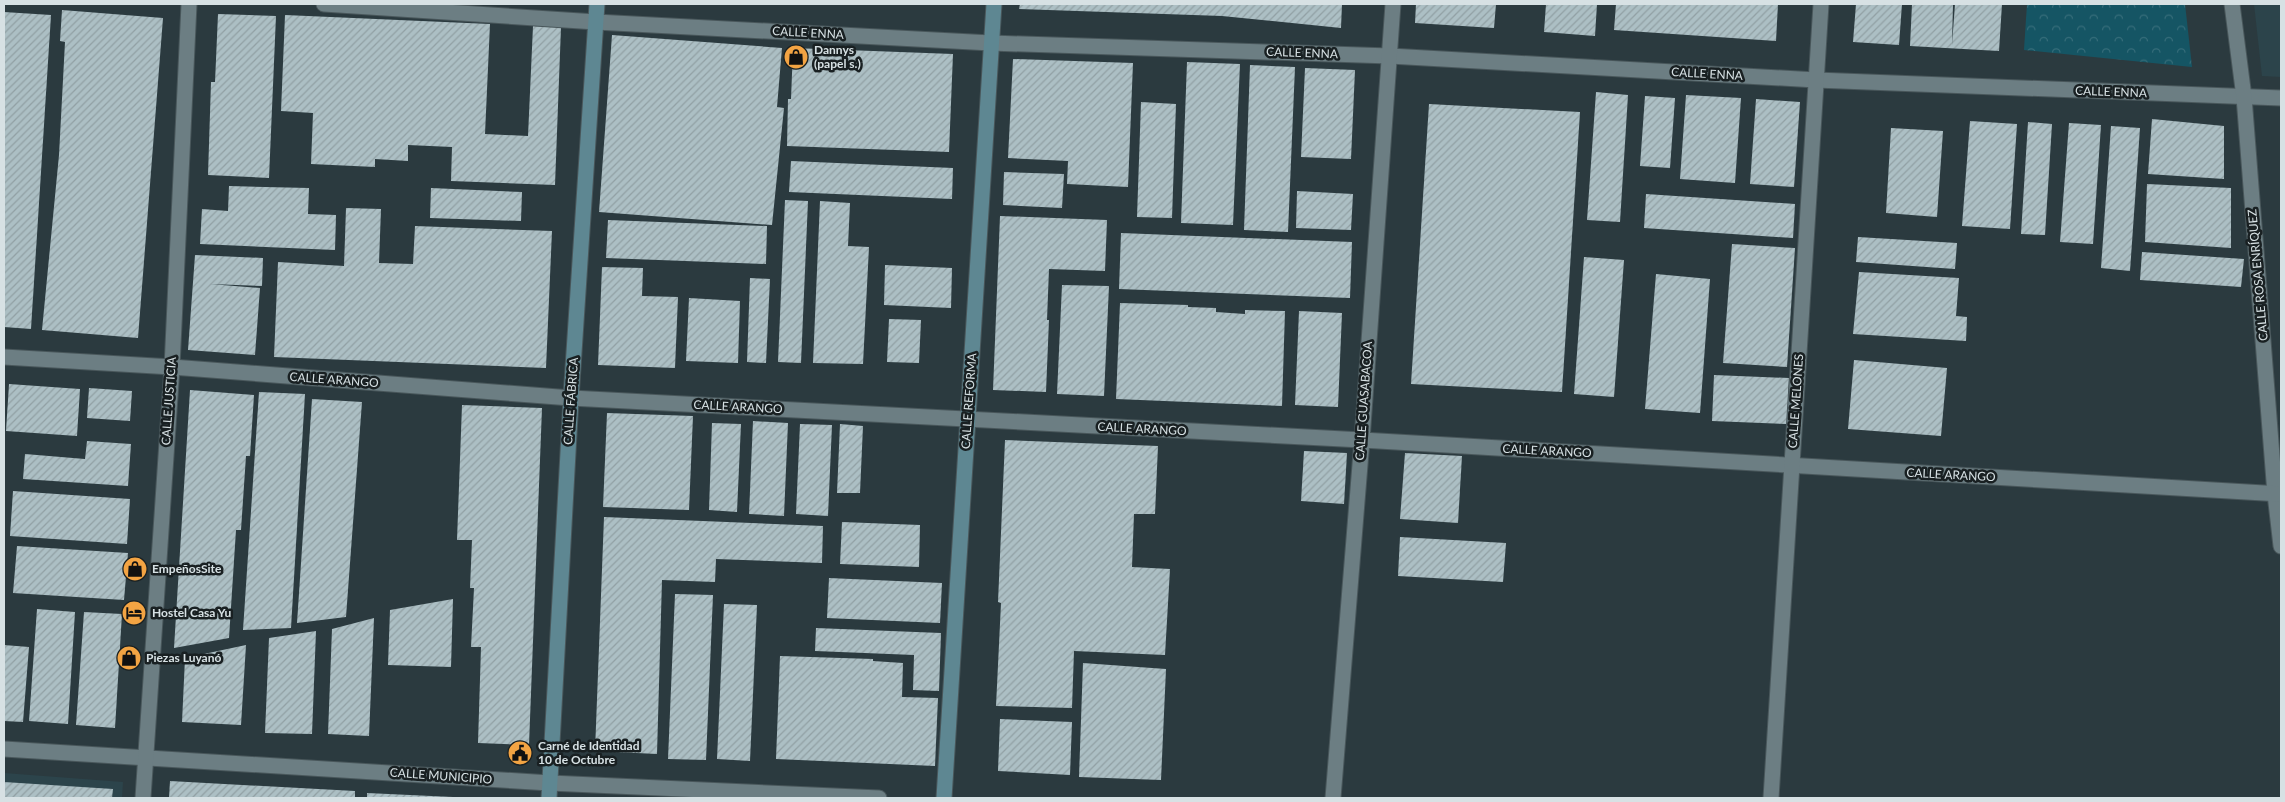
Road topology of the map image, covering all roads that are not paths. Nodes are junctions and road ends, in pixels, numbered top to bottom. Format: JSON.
{"nodes":[{"id":1,"x":189,"y":4,"type":"edge"},
{"id":2,"x":324,"y":4,"type":"edge"},
{"id":3,"x":597,"y":4,"type":"edge"},
{"id":4,"x":994,"y":4,"type":"edge"},
{"id":5,"x":1393,"y":4,"type":"edge"},
{"id":6,"x":1821,"y":4,"type":"edge"},
{"id":7,"x":2232,"y":4,"type":"edge"},
{"id":8,"x":596,"y":22,"type":"junction"},
{"id":9,"x":991,"y":42,"type":"junction"},
{"id":10,"x":1390,"y":56,"type":"junction"},
{"id":11,"x":1816,"y":80,"type":"junction"},
{"id":12,"x":2244,"y":97,"type":"junction"},
{"id":13,"x":2281,"y":98,"type":"edge"},
{"id":14,"x":4,"y":358,"type":"edge"},
{"id":15,"x":172,"y":367,"type":"junction"},
{"id":16,"x":571,"y":398,"type":"junction"},
{"id":17,"x":968,"y":420,"type":"junction"},
{"id":18,"x":1362,"y":440,"type":"junction"},
{"id":19,"x":1791,"y":466,"type":"junction"},
{"id":20,"x":2278,"y":494,"type":"edge"},
{"id":21,"x":2281,"y":546,"type":"edge"},
{"id":22,"x":4,"y":749,"type":"edge"},
{"id":23,"x":145,"y":758,"type":"junction"},
{"id":24,"x":550,"y":791,"type":"edge"},
{"id":25,"x":143,"y":798,"type":"edge"},
{"id":26,"x":879,"y":798,"type":"edge"},
{"id":27,"x":944,"y":798,"type":"edge"},
{"id":28,"x":1333,"y":798,"type":"edge"},
{"id":29,"x":1772,"y":798,"type":"edge"}],
"edges":[{"from":1,"to":15,"type":"street","name":"CALLE JUSTICIA"},
{"from":2,"to":8,"type":"street","name":"CALLE ENNA"},
{"from":3,"to":8,"type":"street","name":"CALLE FÁBRICA"},
{"from":4,"to":9,"type":"street","name":"CALLE REFORMA"},
{"from":5,"to":10,"type":"street","name":"CALLE GUASABACOA"},
{"from":6,"to":11,"type":"street","name":"CALLE MELONES"},
{"from":7,"to":12,"type":"street","name":"CALLE ROSA ENRÍQUEZ"},
{"from":8,"to":9,"type":"street","name":"CALLE ENNA"},
{"from":8,"to":16,"type":"street","name":"CALLE FÁBRICA"},
{"from":9,"to":10,"type":"street","name":"CALLE ENNA"},
{"from":9,"to":17,"type":"street","name":"CALLE REFORMA"},
{"from":10,"to":11,"type":"street","name":"CALLE ENNA"},
{"from":10,"to":18,"type":"street","name":"CALLE GUASABACOA"},
{"from":11,"to":12,"type":"street","name":"CALLE ENNA"},
{"from":11,"to":19,"type":"street","name":"CALLE MELONES"},
{"from":12,"to":13,"type":"street","name":"CALLE ENNA"},
{"from":12,"to":20,"type":"street","name":"CALLE ROSA ENRÍQUEZ"},
{"from":14,"to":15,"type":"street","name":"CALLE ARANGO"},
{"from":15,"to":16,"type":"street","name":"CALLE ARANGO"},
{"from":15,"to":23,"type":"street","name":"CALLE JUSTICIA"},
{"from":16,"to":17,"type":"street","name":"CALLE ARANGO"},
{"from":16,"to":24,"type":"street","name":"CALLE FÁBRICA"},
{"from":17,"to":18,"type":"street","name":"CALLE ARANGO"},
{"from":17,"to":27,"type":"street","name":"CALLE REFORMA"},
{"from":18,"to":19,"type":"street","name":"CALLE ARANGO"},
{"from":18,"to":28,"type":"street","name":"CALLE GUASABACOA"},
{"from":19,"to":20,"type":"street","name":"CALLE ARANGO"},
{"from":19,"to":29,"type":"street","name":"CALLE MELONES"},
{"from":20,"to":21,"type":"street","name":"CALLE ROSA ENRÍQUEZ"},
{"from":22,"to":23,"type":"street","name":"CALLE MUNICIPIO"},
{"from":23,"to":24,"type":"street","name":"CALLE MUNICIPIO"},
{"from":23,"to":25,"type":"street","name":"CALLE JUSTICIA"},
{"from":24,"to":26,"type":"street","name":"CALLE MUNICIPIO"}]}
